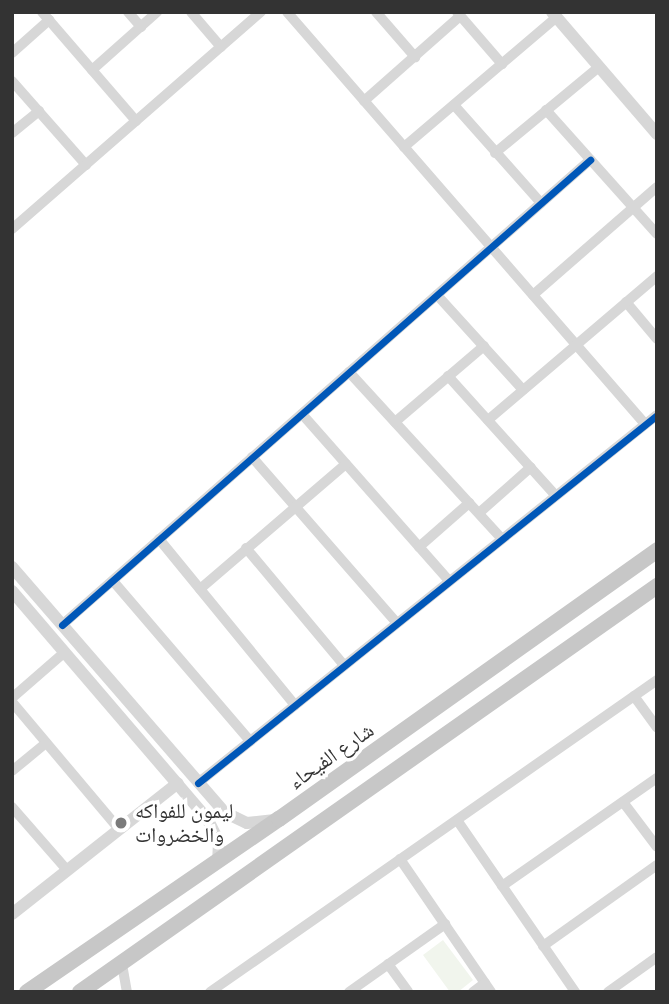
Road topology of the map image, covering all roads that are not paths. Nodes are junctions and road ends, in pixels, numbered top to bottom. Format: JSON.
{"nodes":[{"id":1,"x":128,"y":12,"type":"edge"},
{"id":2,"x":157,"y":12,"type":"edge"},
{"id":3,"x":191,"y":12,"type":"edge"},
{"id":4,"x":261,"y":12,"type":"edge"},
{"id":5,"x":287,"y":12,"type":"edge"},
{"id":6,"x":376,"y":12,"type":"edge"},
{"id":7,"x":459,"y":14,"type":"edge"},
{"id":8,"x":554,"y":15,"type":"edge"},
{"id":9,"x":46,"y":16,"type":"edge"},
{"id":10,"x":141,"y":27,"type":"junction"},
{"id":11,"x":221,"y":47,"type":"junction"},
{"id":12,"x":12,"y":53,"type":"edge"},
{"id":13,"x":415,"y":57,"type":"junction"},
{"id":14,"x":502,"y":64,"type":"junction"},
{"id":15,"x":599,"y":67,"type":"junction"},
{"id":16,"x":92,"y":70,"type":"junction"},
{"id":17,"x":12,"y":81,"type":"edge"},
{"id":18,"x":365,"y":101,"type":"junction"},
{"id":19,"x":454,"y":105,"type":"junction"},
{"id":20,"x":546,"y":110,"type":"junction"},
{"id":21,"x":39,"y":111,"type":"junction"},
{"id":22,"x":136,"y":121,"type":"junction"},
{"id":23,"x":12,"y":133,"type":"edge"},
{"id":24,"x":657,"y":134,"type":"edge"},
{"id":25,"x":404,"y":147,"type":"junction"},
{"id":26,"x":495,"y":153,"type":"junction"},
{"id":27,"x":590,"y":160,"type":"junction"},
{"id":28,"x":86,"y":165,"type":"junction"},
{"id":29,"x":657,"y":187,"type":"edge"},
{"id":30,"x":541,"y":203,"type":"junction"},
{"id":31,"x":633,"y":208,"type":"junction"},
{"id":32,"x":12,"y":229,"type":"edge"},
{"id":33,"x":657,"y":234,"type":"edge"},
{"id":34,"x":491,"y":247,"type":"junction"},
{"id":35,"x":657,"y":276,"type":"edge"},
{"id":36,"x":437,"y":295,"type":"junction"},
{"id":37,"x":533,"y":295,"type":"junction"},
{"id":38,"x":626,"y":302,"type":"junction"},
{"id":39,"x":652,"y":326,"type":"edge"},
{"id":40,"x":657,"y":339,"type":"edge"},
{"id":41,"x":576,"y":345,"type":"junction"},
{"id":42,"x":484,"y":346,"type":"junction"},
{"id":43,"x":349,"y":372,"type":"junction"},
{"id":44,"x":449,"y":376,"type":"junction"},
{"id":45,"x":523,"y":390,"type":"junction"},
{"id":46,"x":302,"y":414,"type":"junction"},
{"id":47,"x":657,"y":415,"type":"edge"},
{"id":48,"x":488,"y":420,"type":"junction"},
{"id":49,"x":396,"y":422,"type":"junction"},
{"id":50,"x":645,"y":424,"type":"junction"},
{"id":51,"x":252,"y":457,"type":"junction"},
{"id":52,"x":346,"y":464,"type":"junction"},
{"id":53,"x":531,"y":467,"type":"junction"},
{"id":54,"x":556,"y":496,"type":"junction"},
{"id":55,"x":469,"y":502,"type":"junction"},
{"id":56,"x":295,"y":506,"type":"junction"},
{"id":57,"x":479,"y":513,"type":"junction"},
{"id":58,"x":159,"y":539,"type":"junction"},
{"id":59,"x":502,"y":539,"type":"junction"},
{"id":60,"x":419,"y":547,"type":"junction"},
{"id":61,"x":246,"y":548,"type":"junction"},
{"id":62,"x":657,"y":550,"type":"edge"},
{"id":63,"x":12,"y":567,"type":"edge"},
{"id":64,"x":113,"y":580,"type":"junction"},
{"id":65,"x":449,"y":582,"type":"junction"},
{"id":66,"x":657,"y":586,"type":"edge"},
{"id":67,"x":200,"y":589,"type":"junction"},
{"id":68,"x":12,"y":591,"type":"edge"},
{"id":69,"x":17,"y":606,"type":"edge"},
{"id":70,"x":397,"y":623,"type":"junction"},
{"id":71,"x":62,"y":625,"type":"junction"},
{"id":72,"x":65,"y":652,"type":"junction"},
{"id":73,"x":344,"y":665,"type":"junction"},
{"id":74,"x":657,"y":680,"type":"edge"},
{"id":75,"x":114,"y":685,"type":"junction"},
{"id":76,"x":102,"y":695,"type":"junction"},
{"id":77,"x":634,"y":696,"type":"junction"},
{"id":78,"x":12,"y":700,"type":"edge"},
{"id":79,"x":295,"y":705,"type":"junction"},
{"id":80,"x":657,"y":728,"type":"edge"},
{"id":81,"x":250,"y":741,"type":"junction"},
{"id":82,"x":46,"y":743,"type":"junction"},
{"id":83,"x":385,"y":744,"type":"junction"},
{"id":84,"x":401,"y":765,"type":"junction"},
{"id":85,"x":12,"y":771,"type":"edge"},
{"id":86,"x":657,"y":778,"type":"edge"},
{"id":87,"x":178,"y":783,"type":"junction"},
{"id":88,"x":198,"y":783,"type":"junction"},
{"id":89,"x":623,"y":802,"type":"junction"},
{"id":90,"x":12,"y":807,"type":"edge"},
{"id":91,"x":279,"y":819,"type":"junction"},
{"id":92,"x":457,"y":820,"type":"junction"},
{"id":93,"x":119,"y":829,"type":"junction"},
{"id":94,"x":657,"y":847,"type":"edge"},
{"id":95,"x":400,"y":859,"type":"junction"},
{"id":96,"x":218,"y":860,"type":"junction"},
{"id":97,"x":657,"y":864,"type":"edge"},
{"id":98,"x":67,"y":870,"type":"junction"},
{"id":99,"x":502,"y":886,"type":"junction"},
{"id":100,"x":13,"y":912,"type":"edge"},
{"id":101,"x":445,"y":924,"type":"junction"},
{"id":102,"x":543,"y":946,"type":"junction"},
{"id":103,"x":657,"y":957,"type":"edge"},
{"id":104,"x":121,"y":964,"type":"junction"},
{"id":105,"x":388,"y":964,"type":"junction"},
{"id":106,"x":488,"y":987,"type":"edge"},
{"id":107,"x":222,"y":988,"type":"edge"},
{"id":108,"x":27,"y":992,"type":"edge"},
{"id":109,"x":80,"y":992,"type":"edge"},
{"id":110,"x":127,"y":992,"type":"edge"},
{"id":111,"x":211,"y":992,"type":"edge"},
{"id":112,"x":349,"y":992,"type":"edge"},
{"id":113,"x":408,"y":992,"type":"edge"},
{"id":114,"x":473,"y":992,"type":"edge"},
{"id":115,"x":575,"y":992,"type":"edge"},
{"id":116,"x":609,"y":992,"type":"edge"}],
"edges":[{"from":1,"to":10,"type":"street"},
{"from":2,"to":10,"type":"street"},
{"from":3,"to":11,"type":"street"},
{"from":4,"to":11,"type":"street"},
{"from":5,"to":18,"type":"street"},
{"from":6,"to":13,"type":"street"},
{"from":7,"to":13,"type":"street"},
{"from":7,"to":14,"type":"street"},
{"from":8,"to":14,"type":"street"},
{"from":8,"to":15,"type":"street"},
{"from":9,"to":12,"type":"street"},
{"from":9,"to":16,"type":"street"},
{"from":10,"to":16,"type":"street"},
{"from":11,"to":22,"type":"street"},
{"from":13,"to":18,"type":"street"},
{"from":14,"to":19,"type":"street"},
{"from":15,"to":20,"type":"street"},
{"from":15,"to":24,"type":"street"},
{"from":16,"to":22,"type":"street"},
{"from":17,"to":21,"type":"street"},
{"from":18,"to":25,"type":"street"},
{"from":19,"to":25,"type":"street"},
{"from":19,"to":26,"type":"street"},
{"from":20,"to":26,"type":"street"},
{"from":20,"to":27,"type":"street"},
{"from":21,"to":23,"type":"street"},
{"from":21,"to":28,"type":"street"},
{"from":22,"to":28,"type":"street"},
{"from":25,"to":34,"type":"street"},
{"from":26,"to":30,"type":"street"},
{"from":27,"to":30,"type":"street"},
{"from":27,"to":31,"type":"street"},
{"from":28,"to":32,"type":"street"},
{"from":29,"to":31,"type":"street"},
{"from":30,"to":34,"type":"street"},
{"from":31,"to":33,"type":"street"},
{"from":31,"to":37,"type":"street"},
{"from":34,"to":36,"type":"street"},
{"from":34,"to":37,"type":"street"},
{"from":35,"to":38,"type":"street"},
{"from":36,"to":42,"type":"street"},
{"from":36,"to":43,"type":"street"},
{"from":37,"to":41,"type":"street"},
{"from":38,"to":39,"type":"street"},
{"from":38,"to":41,"type":"street"},
{"from":39,"to":40,"type":"street"},
{"from":41,"to":45,"type":"street"},
{"from":41,"to":50,"type":"street"},
{"from":42,"to":44,"type":"street"},
{"from":42,"to":45,"type":"street"},
{"from":43,"to":46,"type":"street"},
{"from":43,"to":49,"type":"street"},
{"from":44,"to":48,"type":"street"},
{"from":44,"to":49,"type":"street"},
{"from":45,"to":48,"type":"street"},
{"from":46,"to":51,"type":"street"},
{"from":46,"to":52,"type":"street"},
{"from":47,"to":50,"type":"street"},
{"from":48,"to":53,"type":"street"},
{"from":49,"to":55,"type":"street"},
{"from":50,"to":54,"type":"street"},
{"from":51,"to":56,"type":"street"},
{"from":51,"to":58,"type":"street"},
{"from":52,"to":56,"type":"street"},
{"from":52,"to":60,"type":"street"},
{"from":53,"to":54,"type":"street"},
{"from":53,"to":57,"type":"street"},
{"from":54,"to":59,"type":"street"},
{"from":55,"to":57,"type":"street"},
{"from":55,"to":60,"type":"street"},
{"from":56,"to":61,"type":"street"},
{"from":56,"to":70,"type":"street"},
{"from":57,"to":59,"type":"street"},
{"from":58,"to":64,"type":"street"},
{"from":58,"to":67,"type":"street"},
{"from":59,"to":65,"type":"street"},
{"from":60,"to":65,"type":"street"},
{"from":61,"to":67,"type":"street"},
{"from":61,"to":73,"type":"street"},
{"from":62,"to":83,"type":"highway","name":"شارع الفيحاء"},
{"from":63,"to":71,"type":"street"},
{"from":64,"to":71,"type":"street"},
{"from":64,"to":81,"type":"street"},
{"from":65,"to":70,"type":"street"},
{"from":66,"to":84,"type":"highway"},
{"from":67,"to":79,"type":"street"},
{"from":68,"to":69,"type":"street"},
{"from":69,"to":72,"type":"street"},
{"from":70,"to":73,"type":"street"},
{"from":71,"to":75,"type":"street"},
{"from":72,"to":76,"type":"street"},
{"from":72,"to":78,"type":"street"},
{"from":73,"to":79,"type":"street"},
{"from":74,"to":77,"type":"street"},
{"from":75,"to":76,"type":"street"},
{"from":75,"to":88,"type":"street"},
{"from":76,"to":87,"type":"street"},
{"from":77,"to":80,"type":"street"},
{"from":77,"to":92,"type":"street"},
{"from":78,"to":82,"type":"street"},
{"from":79,"to":81,"type":"street"},
{"from":81,"to":88,"type":"street"},
{"from":82,"to":85,"type":"street"},
{"from":82,"to":93,"type":"street"},
{"from":83,"to":84,"type":"highway"},
{"from":83,"to":91,"type":"highway","name":"شارع الفيحاء"},
{"from":84,"to":104,"type":"highway"},
{"from":86,"to":89,"type":"street"},
{"from":87,"to":93,"type":"street"},
{"from":87,"to":96,"type":"street"},
{"from":88,"to":91,"type":"street"},
{"from":89,"to":94,"type":"street"},
{"from":89,"to":99,"type":"street"},
{"from":90,"to":98,"type":"street"},
{"from":91,"to":96,"type":"highway","name":"شارع الفيحاء"},
{"from":92,"to":95,"type":"street"},
{"from":92,"to":99,"type":"street"},
{"from":93,"to":98,"type":"street"},
{"from":95,"to":101,"type":"street"},
{"from":95,"to":107,"type":"street"},
{"from":96,"to":108,"type":"highway","name":"شارع الفيحاء"},
{"from":97,"to":102,"type":"street"},
{"from":98,"to":100,"type":"street"},
{"from":99,"to":102,"type":"street"},
{"from":101,"to":105,"type":"street"},
{"from":101,"to":106,"type":"street"},
{"from":102,"to":115,"type":"street"},
{"from":103,"to":116,"type":"street"},
{"from":104,"to":109,"type":"highway"},
{"from":104,"to":110,"type":"street"},
{"from":105,"to":112,"type":"street"},
{"from":105,"to":113,"type":"street"},
{"from":106,"to":114,"type":"street"},
{"from":107,"to":111,"type":"street"}]}
